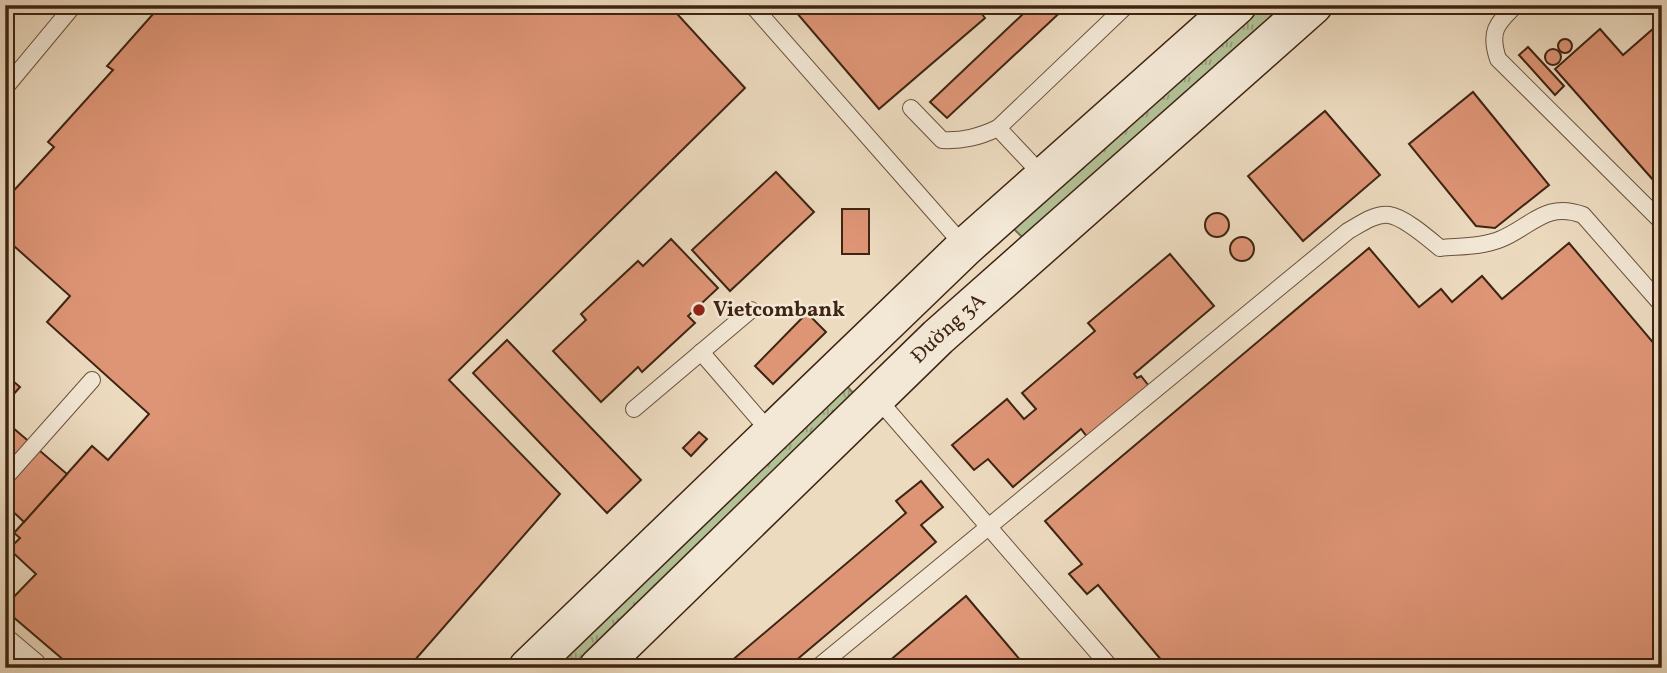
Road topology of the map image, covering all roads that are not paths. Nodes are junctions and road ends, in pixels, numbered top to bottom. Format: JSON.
{"nodes":[{"id":1,"x":74,"y":5,"type":"edge"},
{"id":2,"x":751,"y":5,"type":"edge"},
{"id":3,"x":1127,"y":5,"type":"edge"},
{"id":4,"x":1237,"y":5,"type":"edge"},
{"id":5,"x":1313,"y":5,"type":"edge"},
{"id":6,"x":1516,"y":5,"type":"edge"},
{"id":7,"x":5,"y":88,"type":"edge"},
{"id":8,"x":911,"y":108,"type":"dead end"},
{"id":9,"x":998,"y":128,"type":"junction"},
{"id":10,"x":1044,"y":177,"type":"junction"},
{"id":11,"x":1662,"y":222,"type":"edge"},
{"id":12,"x":965,"y":247,"type":"junction"},
{"id":13,"x":908,"y":302,"type":"junction"},
{"id":14,"x":1662,"y":304,"type":"edge"},
{"id":15,"x":751,"y":310,"type":"dead end"},
{"id":16,"x":939,"y":337,"type":"junction"},
{"id":17,"x":701,"y":352,"type":"junction"},
{"id":18,"x":92,"y":380,"type":"dead end"},
{"id":19,"x":876,"y":397,"type":"junction"},
{"id":20,"x":634,"y":409,"type":"dead end"},
{"id":21,"x":771,"y":433,"type":"junction"},
{"id":22,"x":5,"y":478,"type":"edge"},
{"id":23,"x":989,"y":525,"type":"junction"},
{"id":24,"x":5,"y":646,"type":"edge"},
{"id":25,"x":31,"y":668,"type":"edge"},
{"id":26,"x":528,"y":668,"type":"edge"},
{"id":27,"x":598,"y":668,"type":"edge"},
{"id":28,"x":817,"y":668,"type":"edge"},
{"id":29,"x":1111,"y":668,"type":"edge"}],
"edges":[{"from":1,"to":7,"type":"lane"},
{"from":2,"to":12,"type":"lane"},
{"from":3,"to":9,"type":"lane"},
{"from":4,"to":10,"type":"street"},
{"from":5,"to":16,"type":"street","name":"Đường 3A"},
{"from":6,"to":11,"type":"lane"},
{"from":8,"to":9,"type":"lane"},
{"from":9,"to":10,"type":"lane"},
{"from":10,"to":12,"type":"street"},
{"from":12,"to":13,"type":"street"},
{"from":13,"to":16,"type":"street"},
{"from":13,"to":21,"type":"street"},
{"from":14,"to":23,"type":"lane"},
{"from":15,"to":17,"type":"lane"},
{"from":16,"to":19,"type":"street","name":"Đường 3A"},
{"from":17,"to":20,"type":"lane"},
{"from":17,"to":21,"type":"lane"},
{"from":18,"to":22,"type":"lane"},
{"from":19,"to":23,"type":"lane"},
{"from":19,"to":27,"type":"street","name":"Đường 3A"},
{"from":21,"to":26,"type":"street"},
{"from":23,"to":28,"type":"lane"},
{"from":23,"to":29,"type":"lane"},
{"from":24,"to":25,"type":"street"}]}
